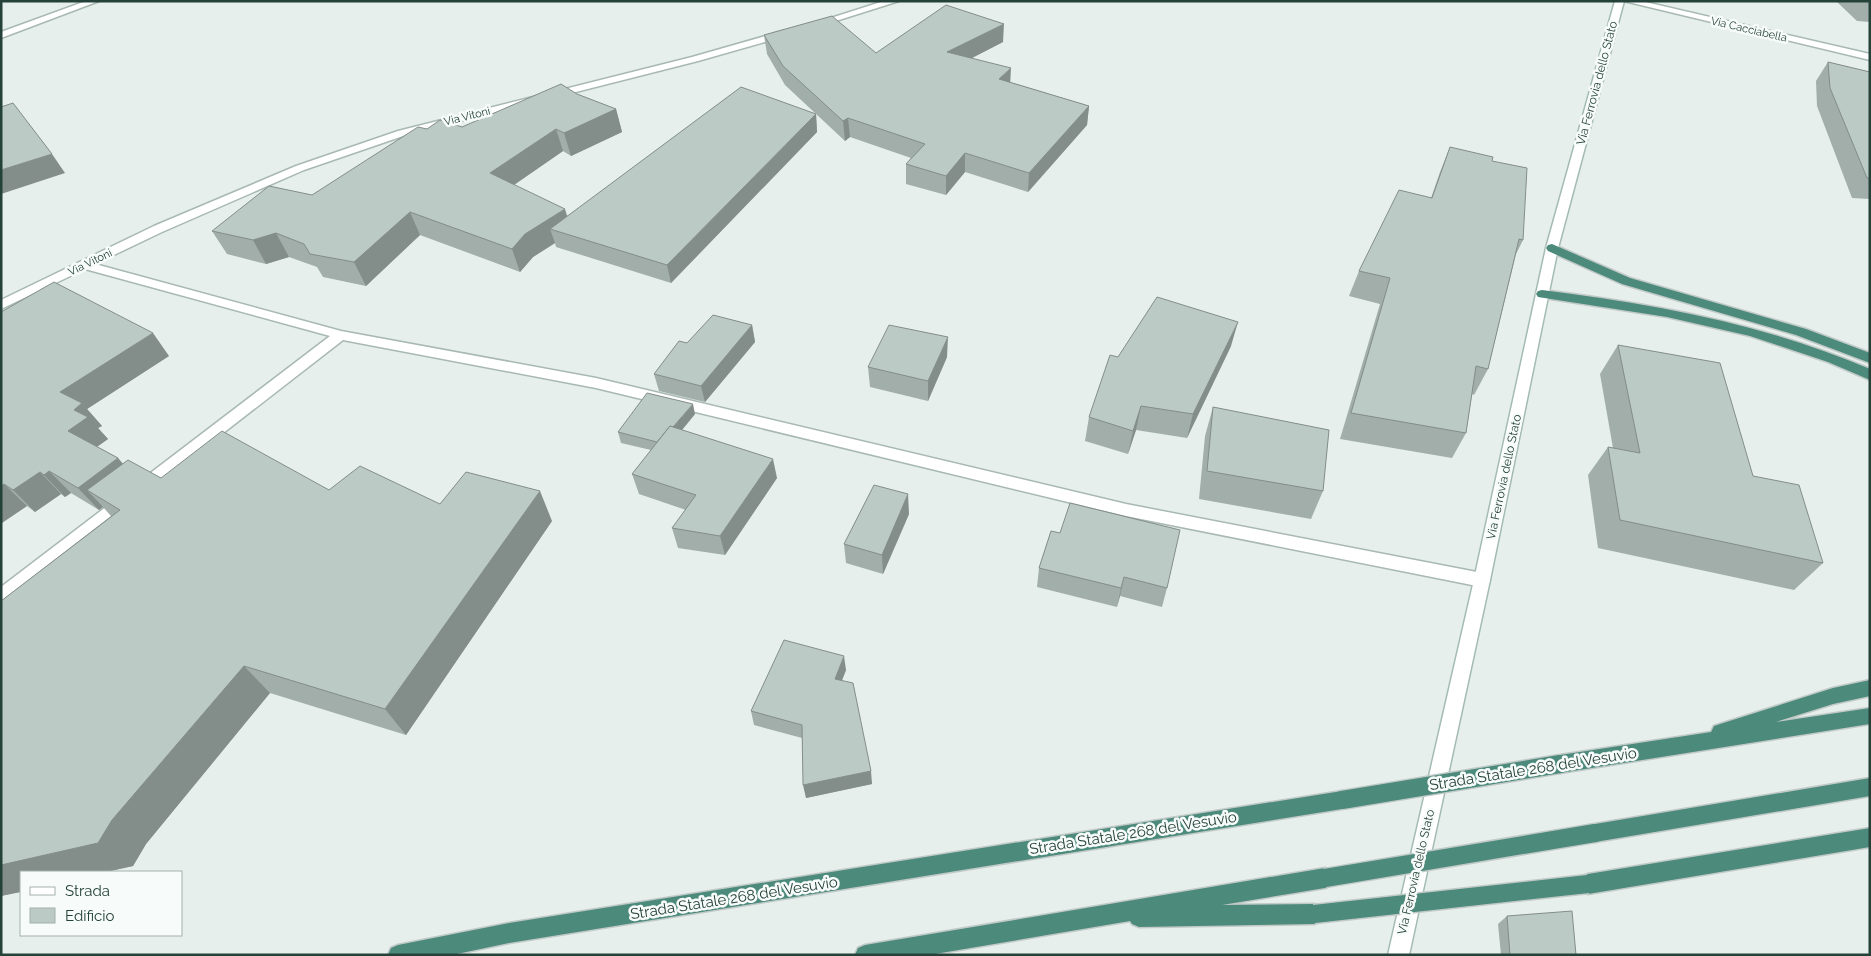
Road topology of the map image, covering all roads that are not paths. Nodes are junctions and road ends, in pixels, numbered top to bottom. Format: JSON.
{"nodes":[{"id":1,"x":95,"y":1,"type":"edge"},
{"id":2,"x":895,"y":1,"type":"edge"},
{"id":3,"x":1620,"y":1,"type":"edge"},
{"id":4,"x":1628,"y":1,"type":"edge"},
{"id":5,"x":810,"y":26,"type":"edge"},
{"id":6,"x":790,"y":32,"type":"edge"},
{"id":7,"x":1,"y":35,"type":"edge"},
{"id":8,"x":1870,"y":57,"type":"edge"},
{"id":9,"x":1552,"y":248,"type":"junction"},
{"id":10,"x":83,"y":265,"type":"junction"},
{"id":11,"x":1542,"y":294,"type":"junction"},
{"id":12,"x":1,"y":305,"type":"edge"},
{"id":13,"x":342,"y":335,"type":"junction"},
{"id":14,"x":1870,"y":358,"type":"edge"},
{"id":15,"x":1870,"y":375,"type":"edge"},
{"id":16,"x":1482,"y":580,"type":"junction"},
{"id":17,"x":1,"y":596,"type":"edge"},
{"id":18,"x":1870,"y":688,"type":"edge"},
{"id":19,"x":1870,"y":716,"type":"edge"},
{"id":20,"x":1669,"y":748,"type":"junction"},
{"id":21,"x":1870,"y":786,"type":"edge"},
{"id":22,"x":1870,"y":837,"type":"edge"},
{"id":23,"x":1090,"y":917,"type":"junction"},
{"id":24,"x":398,"y":955,"type":"edge"},
{"id":25,"x":865,"y":955,"type":"edge"},
{"id":26,"x":1398,"y":955,"type":"edge"}],
"edges":[{"from":1,"to":7,"type":"street"},
{"from":2,"to":5,"type":"street"},
{"from":3,"to":9,"type":"street","name":"Via Ferrovia dello Stato"},
{"from":4,"to":8,"type":"street","name":"Via Cacciabella"},
{"from":6,"to":10,"type":"street","name":"Via Vitoni"},
{"from":9,"to":11,"type":"street","name":"Via Ferrovia dello Stato"},
{"from":9,"to":14,"type":"highway"},
{"from":10,"to":12,"type":"street","name":"Via Vitoni"},
{"from":10,"to":13,"type":"street"},
{"from":11,"to":15,"type":"highway"},
{"from":11,"to":16,"type":"street","name":"Via Ferrovia dello Stato"},
{"from":13,"to":16,"type":"street"},
{"from":13,"to":17,"type":"street"},
{"from":16,"to":26,"type":"street","name":"Via Ferrovia dello Stato"},
{"from":18,"to":20,"type":"highway"},
{"from":19,"to":20,"type":"highway","name":"Strada Statale 268 del Vesuvio"},
{"from":20,"to":24,"type":"highway","name":"Strada Statale 268 del Vesuvio","bridge":true},
{"from":21,"to":23,"type":"highway","bridge":true},
{"from":22,"to":23,"type":"highway","bridge":true},
{"from":23,"to":25,"type":"highway"}]}
